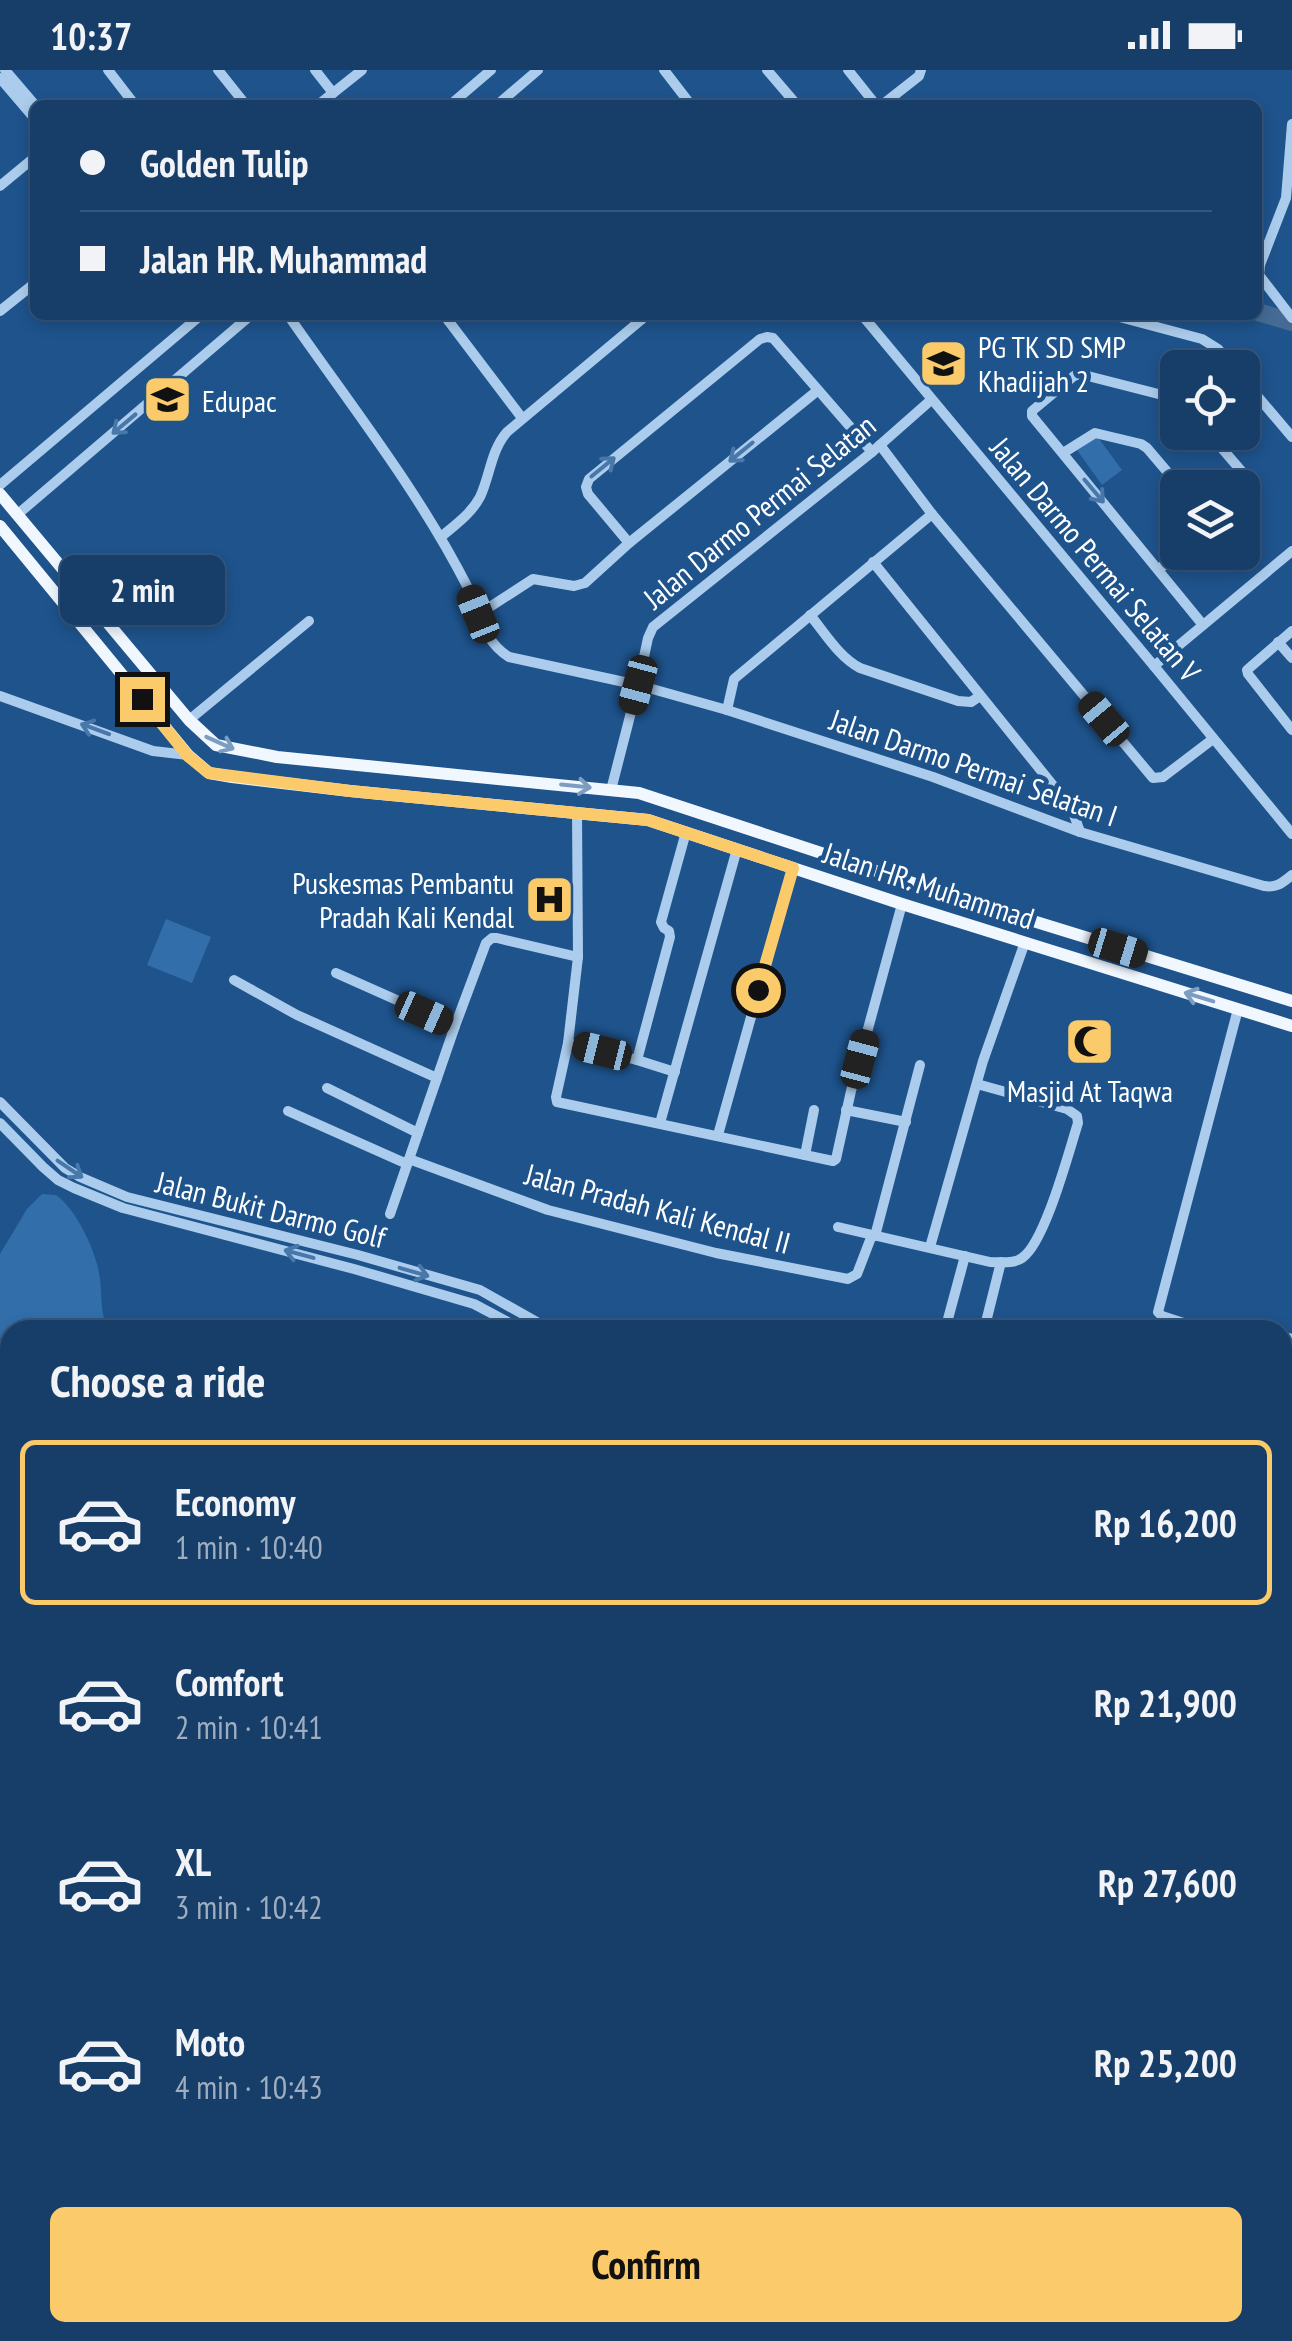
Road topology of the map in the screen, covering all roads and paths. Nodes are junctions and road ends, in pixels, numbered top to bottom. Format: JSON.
{"nodes":[{"id":1,"x":5,"y":70,"type":"edge"},
{"id":2,"x":108,"y":70,"type":"edge"},
{"id":3,"x":218,"y":70,"type":"edge"},
{"id":4,"x":315,"y":70,"type":"edge"},
{"id":5,"x":362,"y":70,"type":"edge"},
{"id":6,"x":492,"y":70,"type":"edge"},
{"id":7,"x":538,"y":70,"type":"edge"},
{"id":8,"x":682,"y":70,"type":"edge"},
{"id":9,"x":767,"y":70,"type":"edge"},
{"id":10,"x":848,"y":70,"type":"edge"},
{"id":11,"x":921,"y":70,"type":"edge"},
{"id":12,"x":668,"y":74,"type":"edge"},
{"id":13,"x":0,"y":78,"type":"edge"},
{"id":14,"x":334,"y":93,"type":"junction"},
{"id":15,"x":31,"y":100,"type":"edge"},
{"id":16,"x":131,"y":100,"type":"edge"},
{"id":17,"x":242,"y":100,"type":"edge"},
{"id":18,"x":325,"y":100,"type":"edge"},
{"id":19,"x":456,"y":100,"type":"edge"},
{"id":20,"x":503,"y":100,"type":"edge"},
{"id":21,"x":687,"y":100,"type":"edge"},
{"id":22,"x":793,"y":100,"type":"edge"},
{"id":23,"x":875,"y":100,"type":"edge"},
{"id":24,"x":886,"y":100,"type":"edge"},
{"id":25,"x":30,"y":113,"type":"edge"},
{"id":26,"x":1292,"y":124,"type":"edge"},
{"id":27,"x":30,"y":161,"type":"edge"},
{"id":28,"x":0,"y":186,"type":"edge"},
{"id":29,"x":1262,"y":260,"type":"edge"},
{"id":30,"x":1262,"y":281,"type":"edge"},
{"id":31,"x":30,"y":287,"type":"edge"},
{"id":32,"x":0,"y":311,"type":"edge"},
{"id":33,"x":1292,"y":318,"type":"edge"},
{"id":34,"x":195,"y":320,"type":"edge"},
{"id":35,"x":245,"y":320,"type":"edge"},
{"id":36,"x":291,"y":320,"type":"edge"},
{"id":37,"x":451,"y":320,"type":"edge"},
{"id":38,"x":641,"y":320,"type":"edge"},
{"id":39,"x":866,"y":320,"type":"edge"},
{"id":40,"x":1131,"y":320,"type":"edge"},
{"id":41,"x":1219,"y":350,"type":"edge"},
{"id":42,"x":817,"y":391,"type":"junction"},
{"id":43,"x":1160,"y":394,"type":"edge"},
{"id":44,"x":1260,"y":399,"type":"edge"},
{"id":45,"x":930,"y":400,"type":"junction"},
{"id":46,"x":522,"y":418,"type":"junction"},
{"id":47,"x":1292,"y":437,"type":"edge"},
{"id":48,"x":876,"y":448,"type":"junction"},
{"id":49,"x":1223,"y":450,"type":"edge"},
{"id":50,"x":1063,"y":453,"type":"junction"},
{"id":51,"x":1166,"y":470,"type":"edge"},
{"id":52,"x":1240,"y":470,"type":"edge"},
{"id":53,"x":0,"y":484,"type":"edge"},
{"id":54,"x":0,"y":494,"type":"edge"},
{"id":55,"x":18,"y":514,"type":"junction"},
{"id":56,"x":932,"y":514,"type":"junction"},
{"id":57,"x":1,"y":529,"type":"edge"},
{"id":58,"x":441,"y":537,"type":"junction"},
{"id":59,"x":629,"y":542,"type":"junction"},
{"id":60,"x":1292,"y":551,"type":"edge"},
{"id":61,"x":873,"y":562,"type":"junction"},
{"id":62,"x":1159,"y":569,"type":"joint"},
{"id":63,"x":478,"y":614,"type":"junction"},
{"id":64,"x":810,"y":615,"type":"junction"},
{"id":65,"x":309,"y":621,"type":"dead end"},
{"id":66,"x":1203,"y":625,"type":"junction"},
{"id":67,"x":1292,"y":630,"type":"edge"},
{"id":68,"x":1278,"y":642,"type":"junction"},
{"id":69,"x":1292,"y":658,"type":"edge"},
{"id":70,"x":1154,"y":666,"type":"junction"},
{"id":71,"x":638,"y":685,"type":"junction"},
{"id":72,"x":0,"y":696,"type":"edge"},
{"id":73,"x":980,"y":696,"type":"junction"},
{"id":74,"x":726,"y":710,"type":"junction"},
{"id":75,"x":189,"y":720,"type":"junction"},
{"id":76,"x":1292,"y":730,"type":"edge"},
{"id":77,"x":1213,"y":740,"type":"junction"},
{"id":78,"x":188,"y":756,"type":"junction"},
{"id":79,"x":531,"y":782,"type":"junction"},
{"id":80,"x":610,"y":790,"type":"junction"},
{"id":81,"x":528,"y":808,"type":"junction"},
{"id":82,"x":577,"y":812,"type":"junction"},
{"id":83,"x":686,"y":832,"type":"junction"},
{"id":84,"x":1080,"y":832,"type":"junction"},
{"id":85,"x":1292,"y":834,"type":"edge"},
{"id":86,"x":736,"y":849,"type":"junction"},
{"id":87,"x":793,"y":868,"type":"junction"},
{"id":88,"x":1292,"y":875,"type":"edge"},
{"id":89,"x":920,"y":886,"type":"junction"},
{"id":90,"x":952,"y":896,"type":"junction"},
{"id":91,"x":908,"y":906,"type":"junction"},
{"id":92,"x":947,"y":917,"type":"junction"},
{"id":93,"x":1025,"y":942,"type":"junction"},
{"id":94,"x":578,"y":957,"type":"junction"},
{"id":95,"x":1152,"y":959,"type":"junction"},
{"id":96,"x":336,"y":972,"type":"dead end"},
{"id":97,"x":234,"y":980,"type":"dead end"},
{"id":98,"x":1145,"y":980,"type":"junction"},
{"id":99,"x":1292,"y":1001,"type":"edge"},
{"id":100,"x":1238,"y":1009,"type":"junction"},
{"id":101,"x":455,"y":1026,"type":"junction"},
{"id":102,"x":1292,"y":1026,"type":"edge"},
{"id":103,"x":568,"y":1043,"type":"junction"},
{"id":104,"x":636,"y":1060,"type":"junction"},
{"id":105,"x":920,"y":1064,"type":"dead end"},
{"id":106,"x":675,"y":1072,"type":"junction"},
{"id":107,"x":437,"y":1078,"type":"junction"},
{"id":108,"x":977,"y":1084,"type":"junction"},
{"id":109,"x":327,"y":1088,"type":"dead end"},
{"id":110,"x":0,"y":1102,"type":"edge"},
{"id":111,"x":814,"y":1110,"type":"dead end"},
{"id":112,"x":846,"y":1110,"type":"junction"},
{"id":113,"x":288,"y":1111,"type":"dead end"},
{"id":114,"x":906,"y":1122,"type":"junction"},
{"id":115,"x":0,"y":1123,"type":"edge"},
{"id":116,"x":660,"y":1123,"type":"junction"},
{"id":117,"x":418,"y":1133,"type":"junction"},
{"id":118,"x":718,"y":1135,"type":"junction"},
{"id":119,"x":804,"y":1155,"type":"junction"},
{"id":120,"x":408,"y":1162,"type":"junction"},
{"id":121,"x":390,"y":1214,"type":"dead end"},
{"id":122,"x":838,"y":1227,"type":"dead end"},
{"id":123,"x":873,"y":1236,"type":"junction"},
{"id":124,"x":930,"y":1247,"type":"junction"},
{"id":125,"x":965,"y":1256,"type":"junction"},
{"id":126,"x":1001,"y":1262,"type":"junction"},
{"id":127,"x":504,"y":1320,"type":"edge"},
{"id":128,"x":533,"y":1320,"type":"edge"},
{"id":129,"x":947,"y":1320,"type":"edge"},
{"id":130,"x":986,"y":1320,"type":"edge"},
{"id":131,"x":1174,"y":1320,"type":"edge"}],
"edges":[{"from":1,"to":15,"type":"street"},
{"from":2,"to":16,"type":"street"},
{"from":3,"to":17,"type":"street"},
{"from":4,"to":14,"type":"street"},
{"from":5,"to":14,"type":"street"},
{"from":6,"to":19,"type":"street"},
{"from":7,"to":20,"type":"street"},
{"from":8,"to":12,"type":"street"},
{"from":9,"to":22,"type":"street"},
{"from":10,"to":23,"type":"street"},
{"from":11,"to":24,"type":"street"},
{"from":12,"to":21,"type":"street"},
{"from":13,"to":25,"type":"street"},
{"from":14,"to":18,"type":"street"},
{"from":26,"to":29,"type":"street"},
{"from":27,"to":28,"type":"street"},
{"from":30,"to":33,"type":"street"},
{"from":31,"to":32,"type":"street"},
{"from":34,"to":53,"type":"street"},
{"from":35,"to":55,"type":"street","one_way":true},
{"from":36,"to":58,"type":"street","name":"Jalan Darmo Permai Selatan I"},
{"from":37,"to":46,"type":"street"},
{"from":38,"to":46,"type":"street"},
{"from":39,"to":45,"type":"street","name":"Jalan Darmo Permai Selatan V"},
{"from":40,"to":41,"type":"street"},
{"from":42,"to":48,"type":"street"},
{"from":42,"to":59,"type":"street","one_way":true},
{"from":59,"to":42,"type":"street","one_way":true},
{"from":43,"to":50,"type":"street"},
{"from":44,"to":47,"type":"street"},
{"from":45,"to":48,"type":"street","name":"Jalan Darmo Permai Selatan"},
{"from":45,"to":70,"type":"street","name":"Jalan Darmo Permai Selatan V"},
{"from":46,"to":58,"type":"street"},
{"from":48,"to":56,"type":"street"},
{"from":48,"to":71,"type":"street","name":"Jalan Darmo Permai Selatan"},
{"from":49,"to":52,"type":"street"},
{"from":50,"to":51,"type":"street"},
{"from":50,"to":62,"type":"street","one_way":true},
{"from":54,"to":55,"type":"main road","name":"Jalan HR. Muhammad"},
{"from":55,"to":57,"type":"main road"},
{"from":55,"to":75,"type":"main road","name":"Jalan HR. Muhammad"},
{"from":56,"to":61,"type":"street"},
{"from":56,"to":77,"type":"street"},
{"from":57,"to":78,"type":"main road","name":"Jalan HR. Muhammad"},
{"from":58,"to":63,"type":"street","name":"Jalan Darmo Permai Selatan I"},
{"from":59,"to":63,"type":"street"},
{"from":60,"to":66,"type":"street"},
{"from":61,"to":64,"type":"street"},
{"from":61,"to":73,"type":"street"},
{"from":62,"to":66,"type":"street"},
{"from":63,"to":71,"type":"street","name":"Jalan Darmo Permai Selatan I"},
{"from":64,"to":73,"type":"street"},
{"from":64,"to":74,"type":"street"},
{"from":65,"to":75,"type":"street"},
{"from":66,"to":70,"type":"street"},
{"from":67,"to":68,"type":"street"},
{"from":68,"to":69,"type":"street"},
{"from":68,"to":76,"type":"street"},
{"from":70,"to":77,"type":"street","name":"Jalan Darmo Permai Selatan V"},
{"from":71,"to":74,"type":"street","name":"Jalan Darmo Permai Selatan I"},
{"from":71,"to":80,"type":"street","name":"Jalan Darmo Permai Selatan"},
{"from":78,"to":72,"type":"street","one_way":true},
{"from":73,"to":84,"type":"street"},
{"from":74,"to":84,"type":"street","name":"Jalan Darmo Permai Selatan I"},
{"from":75,"to":79,"type":"main road","name":"Jalan HR. Muhammad","one_way":true},
{"from":77,"to":85,"type":"street","name":"Jalan Darmo Permai Selatan V"},
{"from":78,"to":81,"type":"main road","name":"Jalan HR. Muhammad"},
{"from":79,"to":80,"type":"main road","name":"Jalan HR. Muhammad","one_way":true},
{"from":79,"to":81,"type":"main road"},
{"from":80,"to":89,"type":"main road","name":"Jalan HR. Muhammad"},
{"from":81,"to":82,"type":"main road","name":"Jalan HR. Muhammad"},
{"from":82,"to":83,"type":"main road","name":"Jalan HR. Muhammad"},
{"from":82,"to":94,"type":"street"},
{"from":83,"to":86,"type":"main road","name":"Jalan HR. Muhammad"},
{"from":83,"to":104,"type":"street"},
{"from":84,"to":88,"type":"street","name":"Jalan Darmo Permai Selatan I"},
{"from":86,"to":87,"type":"main road","name":"Jalan HR. Muhammad"},
{"from":86,"to":106,"type":"street"},
{"from":87,"to":91,"type":"main road","name":"Jalan HR. Muhammad"},
{"from":87,"to":118,"type":"street"},
{"from":89,"to":90,"type":"main road","name":"Jalan HR. Muhammad"},
{"from":89,"to":91,"type":"main road"},
{"from":90,"to":92,"type":"main road"},
{"from":90,"to":95,"type":"main road","name":"Jalan HR. Muhammad"},
{"from":91,"to":92,"type":"main road","name":"Jalan HR. Muhammad"},
{"from":91,"to":112,"type":"street"},
{"from":92,"to":93,"type":"main road","name":"Jalan HR. Muhammad"},
{"from":93,"to":98,"type":"main road","name":"Jalan HR. Muhammad"},
{"from":93,"to":108,"type":"street"},
{"from":94,"to":101,"type":"street"},
{"from":94,"to":103,"type":"street"},
{"from":95,"to":98,"type":"main road"},
{"from":95,"to":99,"type":"main road","name":"Jalan HR. Muhammad"},
{"from":96,"to":101,"type":"street"},
{"from":97,"to":107,"type":"street"},
{"from":100,"to":98,"type":"main road","name":"Jalan HR. Muhammad","one_way":true},
{"from":100,"to":102,"type":"main road","name":"Jalan HR. Muhammad"},
{"from":100,"to":131,"type":"street"},
{"from":101,"to":107,"type":"street"},
{"from":103,"to":104,"type":"street"},
{"from":103,"to":116,"type":"street"},
{"from":104,"to":106,"type":"street"},
{"from":105,"to":114,"type":"street"},
{"from":106,"to":116,"type":"street"},
{"from":107,"to":117,"type":"street"},
{"from":108,"to":124,"type":"street"},
{"from":108,"to":126,"type":"street"},
{"from":109,"to":117,"type":"street"},
{"from":110,"to":128,"type":"street","name":"Jalan Bukit Darmo Golf","one_way":true},
{"from":111,"to":119,"type":"street"},
{"from":112,"to":114,"type":"street"},
{"from":112,"to":119,"type":"street"},
{"from":113,"to":120,"type":"street"},
{"from":114,"to":123,"type":"street"},
{"from":127,"to":115,"type":"street","name":"Jalan Bukit Darmo Golf","one_way":true},
{"from":116,"to":118,"type":"street"},
{"from":117,"to":120,"type":"street"},
{"from":118,"to":119,"type":"street"},
{"from":120,"to":121,"type":"street"},
{"from":120,"to":123,"type":"street","name":"Jalan Pradah Kali Kendal II"},
{"from":122,"to":123,"type":"street"},
{"from":123,"to":124,"type":"street"},
{"from":124,"to":125,"type":"street"},
{"from":125,"to":126,"type":"street"},
{"from":125,"to":129,"type":"street"},
{"from":126,"to":130,"type":"street"}]}
